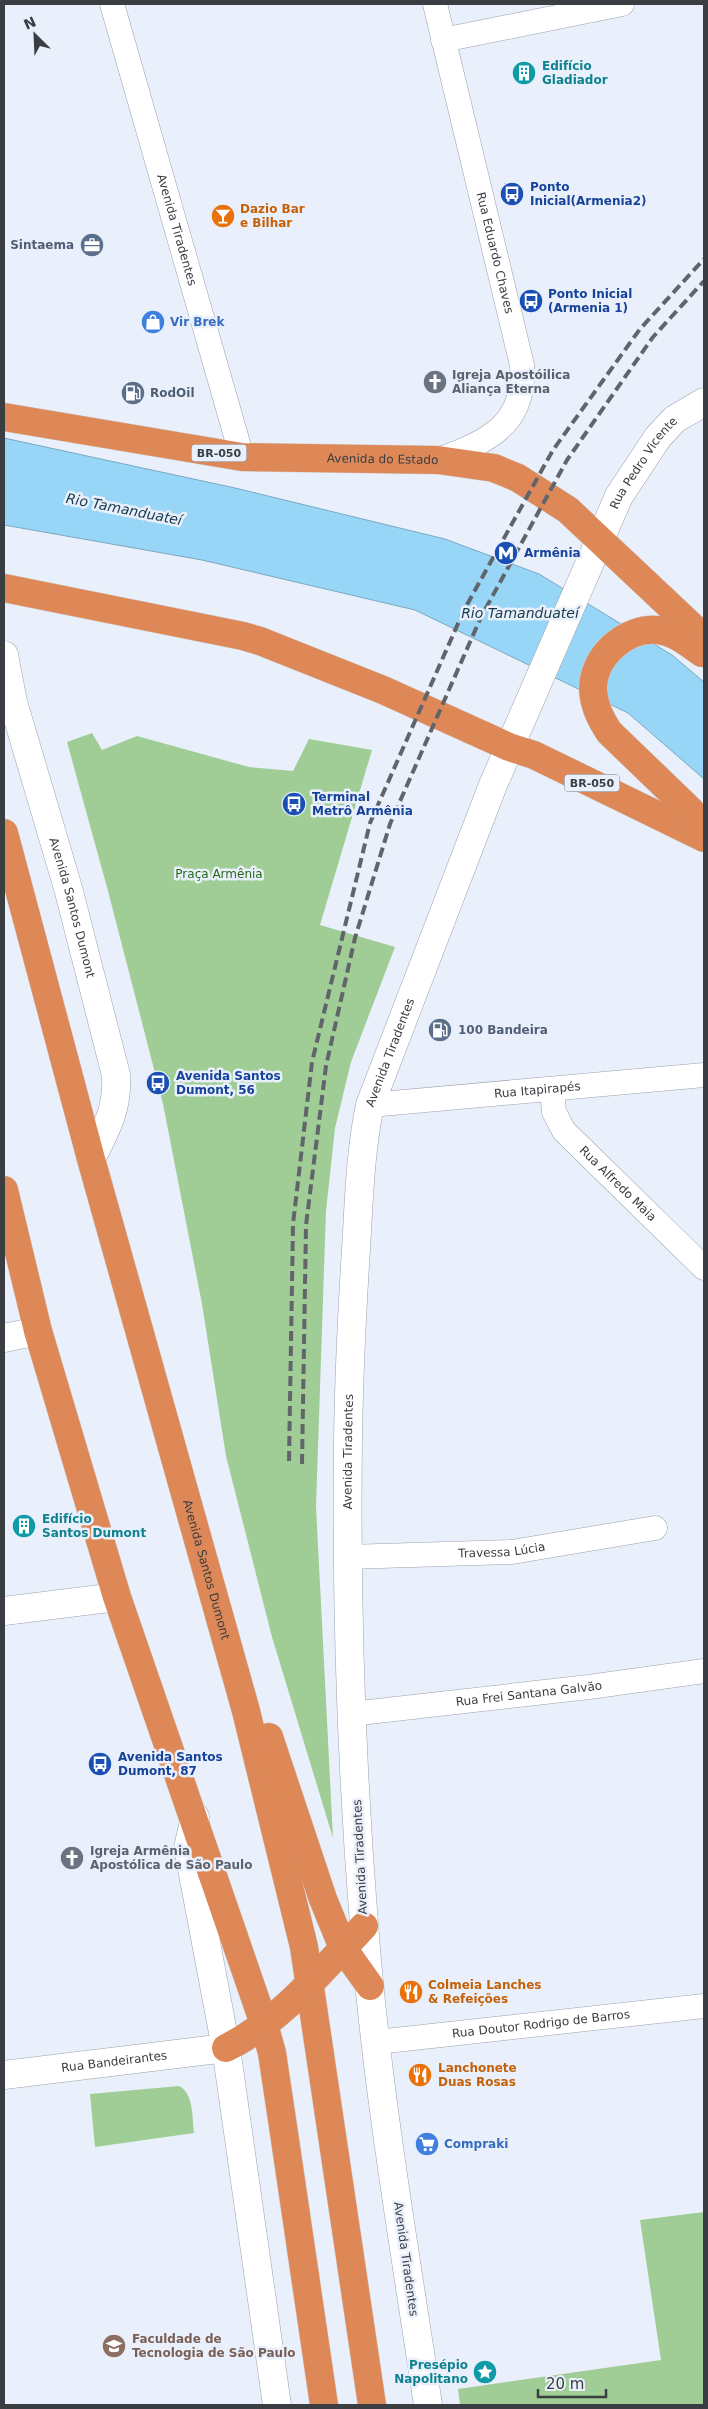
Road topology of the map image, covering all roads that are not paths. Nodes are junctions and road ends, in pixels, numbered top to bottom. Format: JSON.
{"nodes":[{"id":1,"x":112,"y":4,"type":"edge"},
{"id":2,"x":435,"y":4,"type":"edge"},
{"id":3,"x":622,"y":4,"type":"edge"},
{"id":4,"x":443,"y":40,"type":"junction"},
{"id":5,"x":704,"y":402,"type":"edge"},
{"id":6,"x":4,"y":417,"type":"edge"},
{"id":7,"x":242,"y":457,"type":"junction"},
{"id":8,"x":438,"y":460,"type":"junction"},
{"id":9,"x":600,"y":540,"type":"junction"},
{"id":10,"x":4,"y":588,"type":"edge"},
{"id":11,"x":704,"y":638,"type":"edge"},
{"id":12,"x":4,"y":655,"type":"edge"},
{"id":13,"x":704,"y":655,"type":"edge"},
{"id":14,"x":508,"y":747,"type":"junction"},
{"id":15,"x":4,"y":834,"type":"edge"},
{"id":16,"x":702,"y":837,"type":"edge"},
{"id":17,"x":704,"y":1074,"type":"edge"},
{"id":18,"x":552,"y":1088,"type":"junction"},
{"id":19,"x":370,"y":1105,"type":"junction"},
{"id":20,"x":91,"y":1160,"type":"junction"},
{"id":21,"x":4,"y":1190,"type":"edge"},
{"id":22,"x":4,"y":1251,"type":"edge"},
{"id":23,"x":704,"y":1268,"type":"edge"},
{"id":24,"x":22,"y":1271,"type":"junction"},
{"id":25,"x":38,"y":1330,"type":"junction"},
{"id":26,"x":4,"y":1338,"type":"edge"},
{"id":27,"x":655,"y":1528,"type":"dead end"},
{"id":28,"x":347,"y":1557,"type":"junction"},
{"id":29,"x":117,"y":1597,"type":"junction"},
{"id":30,"x":4,"y":1611,"type":"edge"},
{"id":31,"x":704,"y":1671,"type":"edge"},
{"id":32,"x":246,"y":1711,"type":"junction"},
{"id":33,"x":352,"y":1714,"type":"junction"},
{"id":34,"x":195,"y":1817,"type":"junction"},
{"id":35,"x":364,"y":1926,"type":"junction"},
{"id":36,"x":343,"y":1948,"type":"junction"},
{"id":37,"x":310,"y":1983,"type":"junction"},
{"id":38,"x":370,"y":1986,"type":"junction"},
{"id":39,"x":704,"y":2006,"type":"edge"},
{"id":40,"x":264,"y":2024,"type":"junction"},
{"id":41,"x":377,"y":2042,"type":"junction"},
{"id":42,"x":226,"y":2048,"type":"junction"},
{"id":43,"x":4,"y":2074,"type":"edge"},
{"id":44,"x":277,"y":2405,"type":"edge"},
{"id":45,"x":324,"y":2405,"type":"edge"},
{"id":46,"x":372,"y":2405,"type":"edge"},
{"id":47,"x":428,"y":2405,"type":"edge"}],
"edges":[{"from":1,"to":7,"type":"street","name":"Avenida Tiradentes"},
{"from":2,"to":4,"type":"street","name":"Rua Eduardo Chaves"},
{"from":3,"to":4,"type":"street"},
{"from":4,"to":8,"type":"street","name":"Rua Eduardo Chaves"},
{"from":5,"to":9,"type":"main road","name":"Rua Pedro Vicente"},
{"from":6,"to":7,"type":"highway","name":"Avenida do Estado","number":"BR-050"},
{"from":7,"to":8,"type":"highway","name":"Avenida do Estado","number":"BR-050"},
{"from":8,"to":9,"type":"highway","name":"Avenida do Estado","number":"BR-050"},
{"from":9,"to":11,"type":"highway","name":"Avenida do Estado","number":"BR-050"},
{"from":9,"to":14,"type":"main road","name":"Avenida Tiradentes"},
{"from":10,"to":14,"type":"highway","number":"BR-050"},
{"from":12,"to":20,"type":"main road","name":"Avenida Santos Dumont"},
{"from":13,"to":16,"type":"highway"},
{"from":14,"to":16,"type":"highway","number":"BR-050"},
{"from":14,"to":19,"type":"main road","name":"Avenida Tiradentes"},
{"from":15,"to":20,"type":"highway","name":"Avenida Santos Dumont"},
{"from":17,"to":18,"type":"street","name":"Rua Itapirapés"},
{"from":18,"to":19,"type":"street","name":"Rua Itapirapés"},
{"from":18,"to":23,"type":"street","name":"Rua Alfredo Maia"},
{"from":19,"to":28,"type":"main road","name":"Avenida Tiradentes"},
{"from":20,"to":32,"type":"highway","name":"Avenida Santos Dumont"},
{"from":21,"to":24,"type":"highway"},
{"from":22,"to":24,"type":"main road"},
{"from":24,"to":25,"type":"highway"},
{"from":25,"to":26,"type":"main road"},
{"from":25,"to":29,"type":"highway"},
{"from":27,"to":28,"type":"street","name":"Travessa Lúcia"},
{"from":28,"to":33,"type":"main road","name":"Avenida Tiradentes"},
{"from":29,"to":30,"type":"main road"},
{"from":29,"to":34,"type":"highway"},
{"from":31,"to":33,"type":"street","name":"Rua Frei Santana Galvão"},
{"from":32,"to":36,"type":"highway"},
{"from":32,"to":37,"type":"highway","name":"Avenida Santos Dumont"},
{"from":33,"to":35,"type":"main road","name":"Avenida Tiradentes"},
{"from":34,"to":40,"type":"highway"},
{"from":34,"to":42,"type":"main road"},
{"from":35,"to":36,"type":"highway"},
{"from":35,"to":38,"type":"main road","name":"Avenida Tiradentes"},
{"from":36,"to":37,"type":"highway"},
{"from":36,"to":38,"type":"highway"},
{"from":37,"to":40,"type":"highway"},
{"from":37,"to":46,"type":"highway"},
{"from":38,"to":41,"type":"main road","name":"Avenida Tiradentes"},
{"from":39,"to":41,"type":"street","name":"Rua Doutor Rodrigo de Barros"},
{"from":40,"to":42,"type":"highway"},
{"from":40,"to":45,"type":"highway"},
{"from":41,"to":47,"type":"main road","name":"Avenida Tiradentes"},
{"from":42,"to":43,"type":"main road","name":"Rua Bandeirantes"},
{"from":42,"to":44,"type":"main road"}]}
